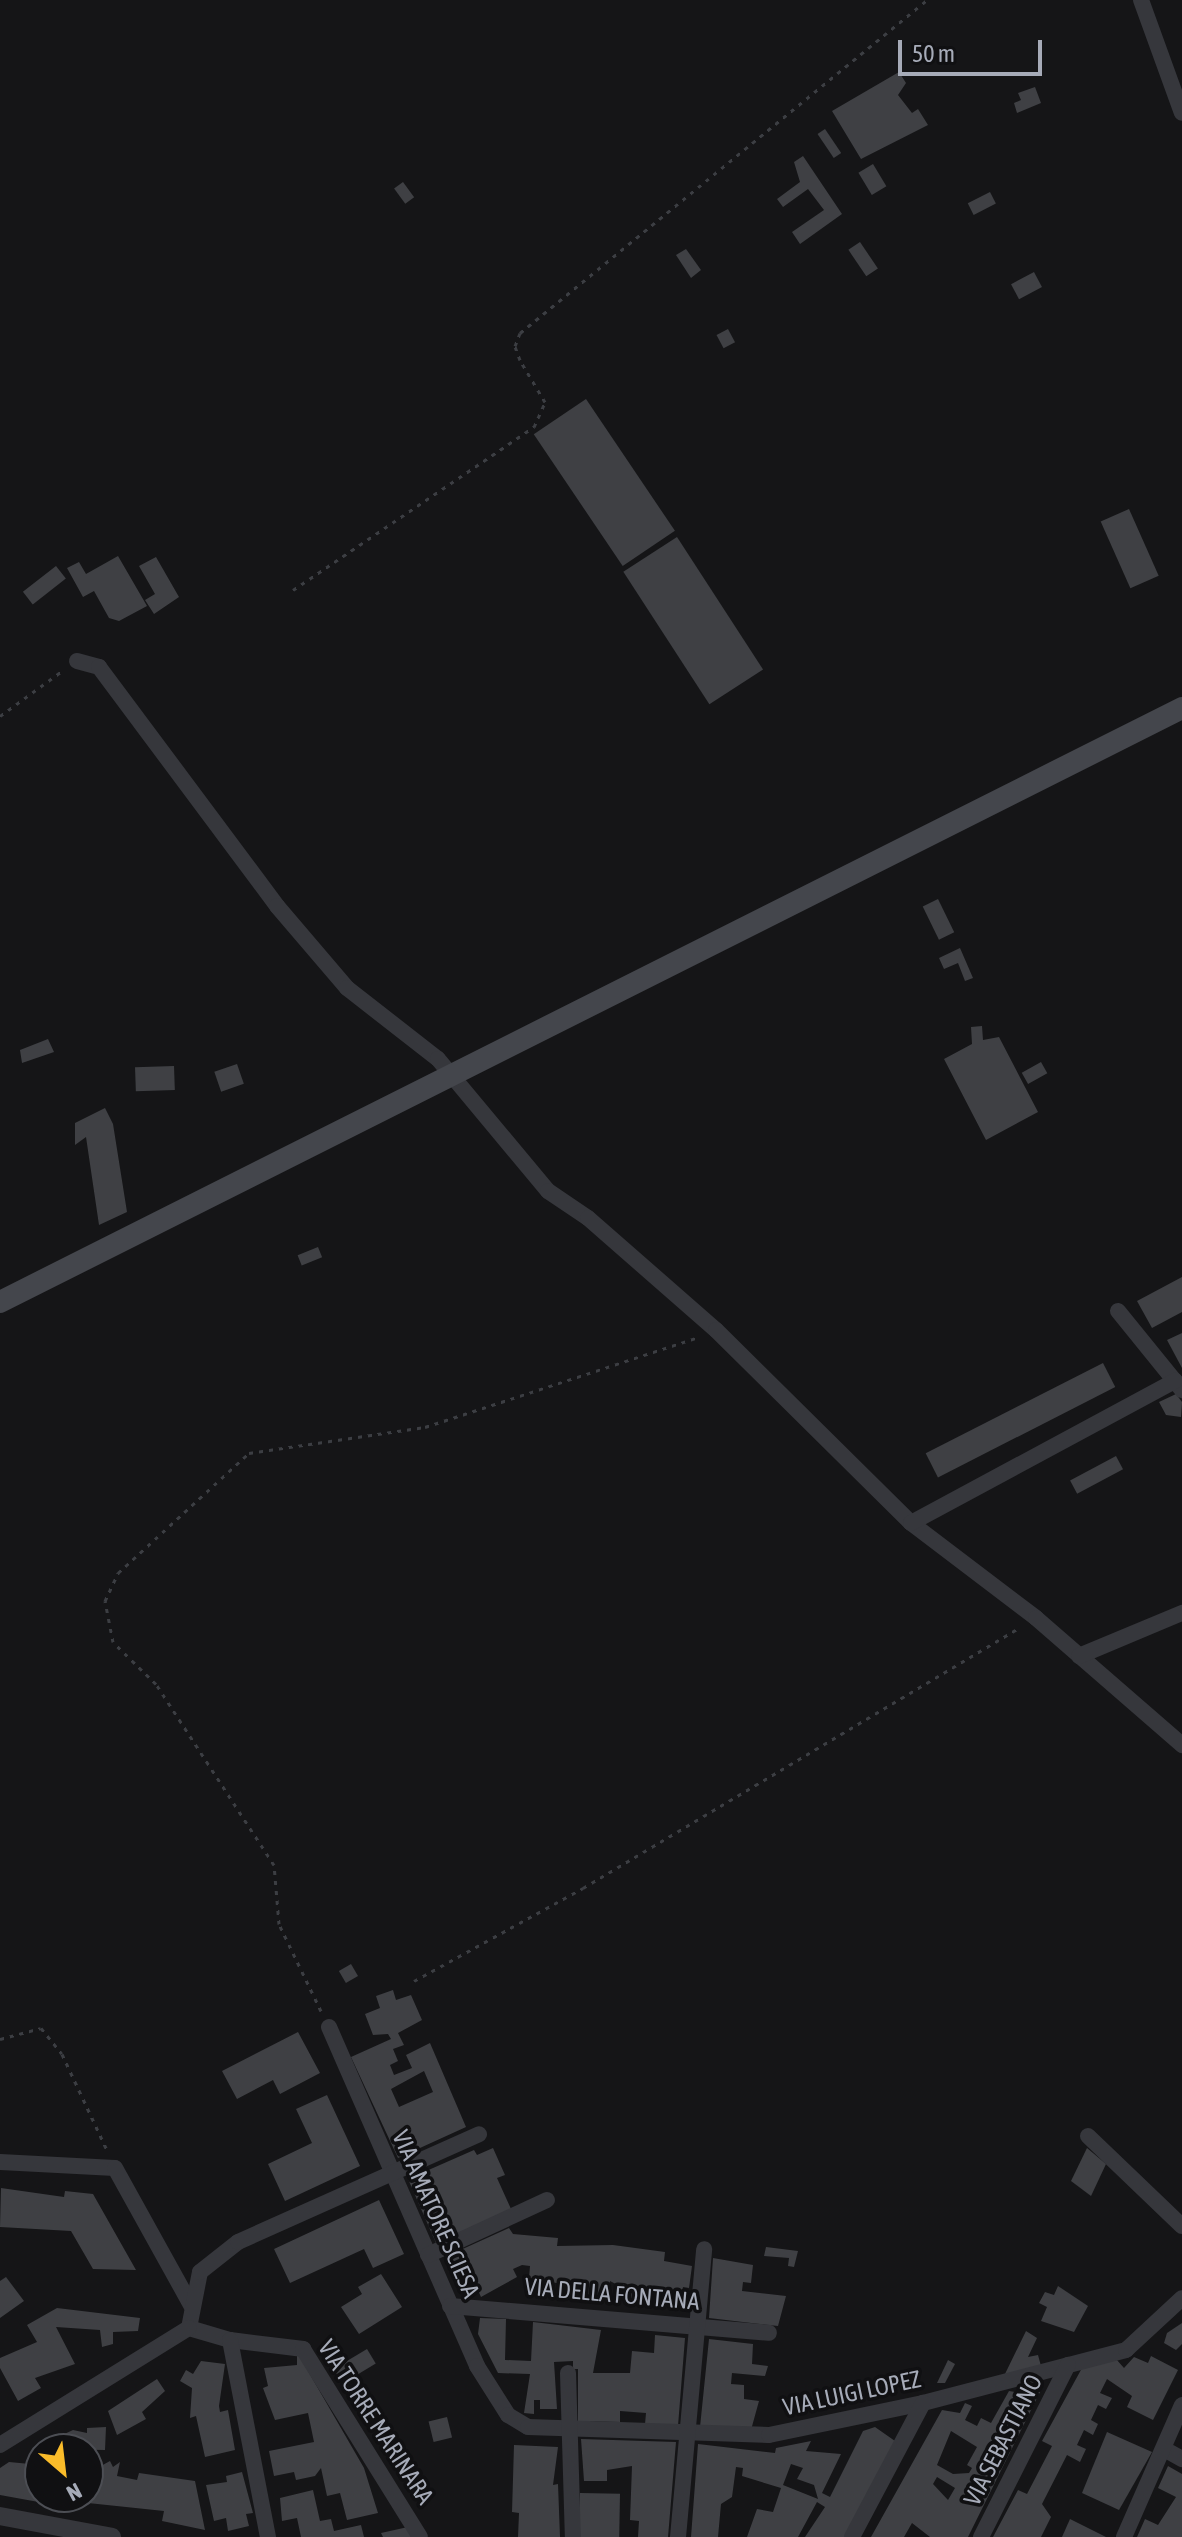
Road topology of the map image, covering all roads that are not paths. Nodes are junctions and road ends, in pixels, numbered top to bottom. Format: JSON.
{"nodes":[{"id":1,"x":1141,"y":0,"type":"edge"},
{"id":2,"x":1182,"y":113,"type":"edge"},
{"id":3,"x":77,"y":661,"type":"road end"},
{"id":4,"x":1182,"y":708,"type":"edge"},
{"id":5,"x":452,"y":1075,"type":"junction"},
{"id":6,"x":0,"y":1302,"type":"edge"},
{"id":7,"x":1118,"y":1311,"type":"dead end"},
{"id":8,"x":1178,"y":1386,"type":"edge"},
{"id":9,"x":911,"y":1523,"type":"junction"},
{"id":10,"x":1182,"y":1613,"type":"edge"},
{"id":11,"x":1079,"y":1656,"type":"junction"},
{"id":12,"x":1182,"y":1745,"type":"edge"},
{"id":13,"x":329,"y":2027,"type":"road end"},
{"id":14,"x":479,"y":2134,"type":"dead end"},
{"id":15,"x":1088,"y":2136,"type":"dead end"},
{"id":16,"x":0,"y":2162,"type":"edge"},
{"id":17,"x":391,"y":2174,"type":"junction"},
{"id":18,"x":547,"y":2200,"type":"dead end"},
{"id":19,"x":1182,"y":2226,"type":"edge"},
{"id":20,"x":704,"y":2249,"type":"dead end"},
{"id":21,"x":428,"y":2255,"type":"junction"},
{"id":22,"x":1182,"y":2298,"type":"edge"},
{"id":23,"x":191,"y":2305,"type":"junction"},
{"id":24,"x":450,"y":2306,"type":"junction"},
{"id":25,"x":697,"y":2326,"type":"junction"},
{"id":26,"x":189,"y":2328,"type":"junction"},
{"id":27,"x":769,"y":2333,"type":"dead end"},
{"id":28,"x":230,"y":2340,"type":"junction"},
{"id":29,"x":1068,"y":2365,"type":"junction"},
{"id":30,"x":568,"y":2373,"type":"dead end"},
{"id":31,"x":923,"y":2403,"type":"junction"},
{"id":32,"x":1182,"y":2405,"type":"edge"},
{"id":33,"x":508,"y":2415,"type":"joint"},
{"id":34,"x":568,"y":2431,"type":"junction"},
{"id":35,"x":688,"y":2435,"type":"junction"},
{"id":36,"x":0,"y":2445,"type":"edge"},
{"id":37,"x":1164,"y":2449,"type":"junction"},
{"id":38,"x":1182,"y":2459,"type":"edge"},
{"id":39,"x":0,"y":2516,"type":"edge"},
{"id":40,"x":112,"y":2537,"type":"edge"},
{"id":41,"x":268,"y":2537,"type":"edge"},
{"id":42,"x":420,"y":2537,"type":"edge"},
{"id":43,"x":573,"y":2537,"type":"edge"},
{"id":44,"x":678,"y":2537,"type":"edge"},
{"id":45,"x":852,"y":2537,"type":"edge"},
{"id":46,"x":981,"y":2537,"type":"edge"},
{"id":47,"x":1124,"y":2537,"type":"edge"}],
"edges":[{"from":1,"to":2,"type":"street"},
{"from":3,"to":5,"type":"street"},
{"from":4,"to":5,"type":"main road"},
{"from":5,"to":6,"type":"main road"},
{"from":5,"to":9,"type":"street"},
{"from":7,"to":8,"type":"street"},
{"from":8,"to":9,"type":"street"},
{"from":9,"to":11,"type":"street"},
{"from":10,"to":11,"type":"street"},
{"from":11,"to":12,"type":"street"},
{"from":13,"to":17,"type":"street","name":"VIA AMATORE SCIESA"},
{"from":14,"to":17,"type":"street"},
{"from":15,"to":19,"type":"street"},
{"from":16,"to":23,"type":"street"},
{"from":17,"to":21,"type":"street","name":"VIA AMATORE SCIESA"},
{"from":17,"to":23,"type":"street"},
{"from":18,"to":21,"type":"street"},
{"from":20,"to":25,"type":"street"},
{"from":21,"to":24,"type":"street","name":"VIA AMATORE SCIESA"},
{"from":22,"to":29,"type":"street","name":"VIA LUIGI LOPEZ"},
{"from":23,"to":26,"type":"street"},
{"from":24,"to":25,"type":"street","name":"VIA DELLA FONTANA"},
{"from":24,"to":33,"type":"street","name":"VIA AMATORE SCIESA"},
{"from":25,"to":27,"type":"street","name":"VIA DELLA FONTANA"},
{"from":25,"to":35,"type":"street"},
{"from":26,"to":28,"type":"street","name":"VIA TORRE MARINARA"},
{"from":26,"to":36,"type":"street"},
{"from":28,"to":41,"type":"street"},
{"from":28,"to":42,"type":"street","name":"VIA TORRE MARINARA"},
{"from":29,"to":31,"type":"street","name":"VIA LUIGI LOPEZ"},
{"from":29,"to":46,"type":"street","name":"VIA SEBASTIANO"},
{"from":30,"to":34,"type":"street"},
{"from":31,"to":35,"type":"street","name":"VIA LUIGI LOPEZ"},
{"from":31,"to":45,"type":"street"},
{"from":32,"to":37,"type":"street"},
{"from":33,"to":34,"type":"street","name":"VIA LUIGI LOPEZ"},
{"from":34,"to":35,"type":"street","name":"VIA LUIGI LOPEZ"},
{"from":34,"to":43,"type":"street"},
{"from":35,"to":44,"type":"street"},
{"from":37,"to":38,"type":"street"},
{"from":37,"to":47,"type":"street"},
{"from":39,"to":40,"type":"street"}]}
